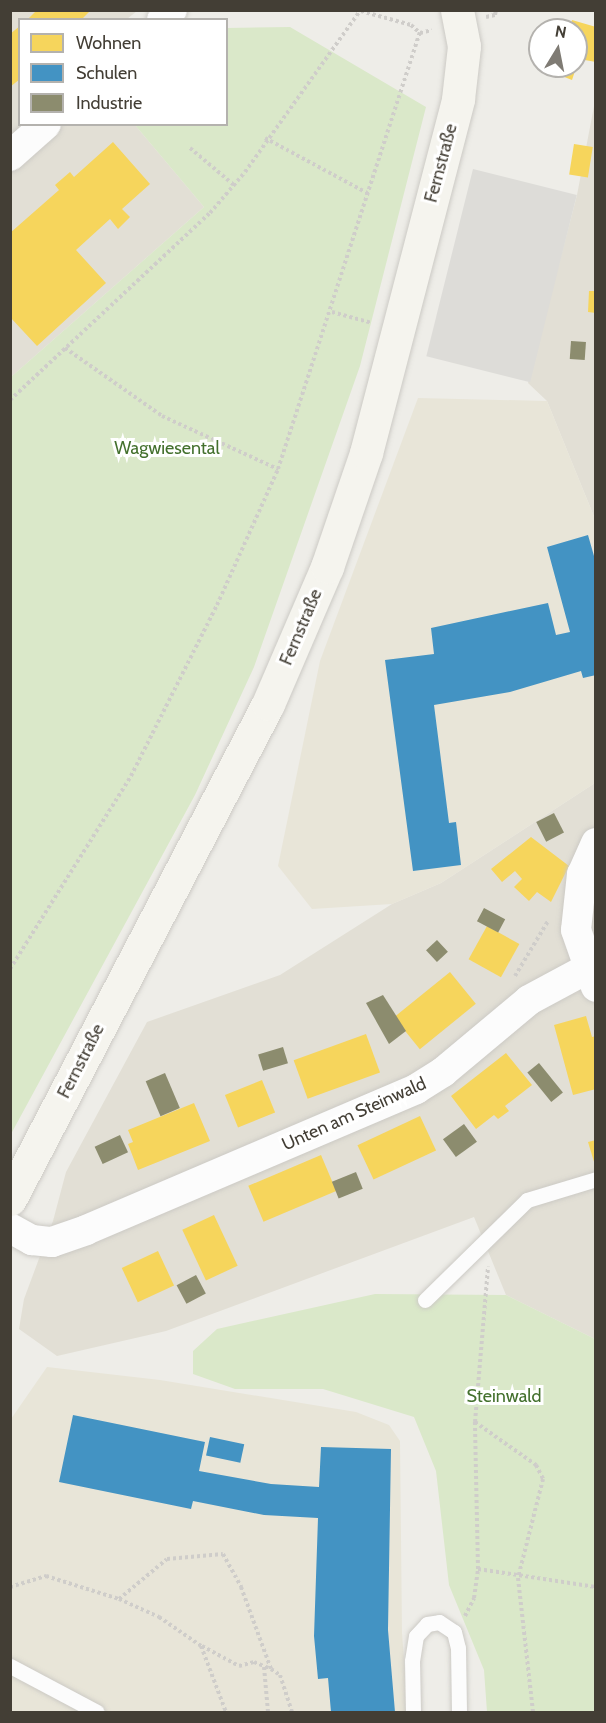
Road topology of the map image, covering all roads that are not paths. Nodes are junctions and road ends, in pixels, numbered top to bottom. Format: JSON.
{"nodes":[{"id":1,"x":457,"y":10,"type":"edge"},
{"id":2,"x":44,"y":126,"type":"edge"},
{"id":3,"x":10,"y":156,"type":"edge"},
{"id":4,"x":596,"y":843,"type":"edge"},
{"id":5,"x":593,"y":973,"type":"edge"},
{"id":6,"x":596,"y":1179,"type":"edge"},
{"id":7,"x":10,"y":1199,"type":"edge"},
{"id":8,"x":10,"y":1228,"type":"edge"},
{"id":9,"x":425,"y":1300,"type":"dead end"},
{"id":10,"x":10,"y":1666,"type":"edge"},
{"id":11,"x":97,"y":1713,"type":"edge"},
{"id":12,"x":413,"y":1713,"type":"edge"},
{"id":13,"x":459,"y":1713,"type":"edge"}],
"edges":[{"from":1,"to":7,"type":"main road","name":"Fernstraße"},
{"from":2,"to":3,"type":"street"},
{"from":4,"to":5,"type":"street","name":"Unten am Steinwald"},
{"from":5,"to":8,"type":"street","name":"Unten am Steinwald"},
{"from":6,"to":9,"type":"lane"},
{"from":10,"to":11,"type":"lane"},
{"from":12,"to":13,"type":"lane"}]}
